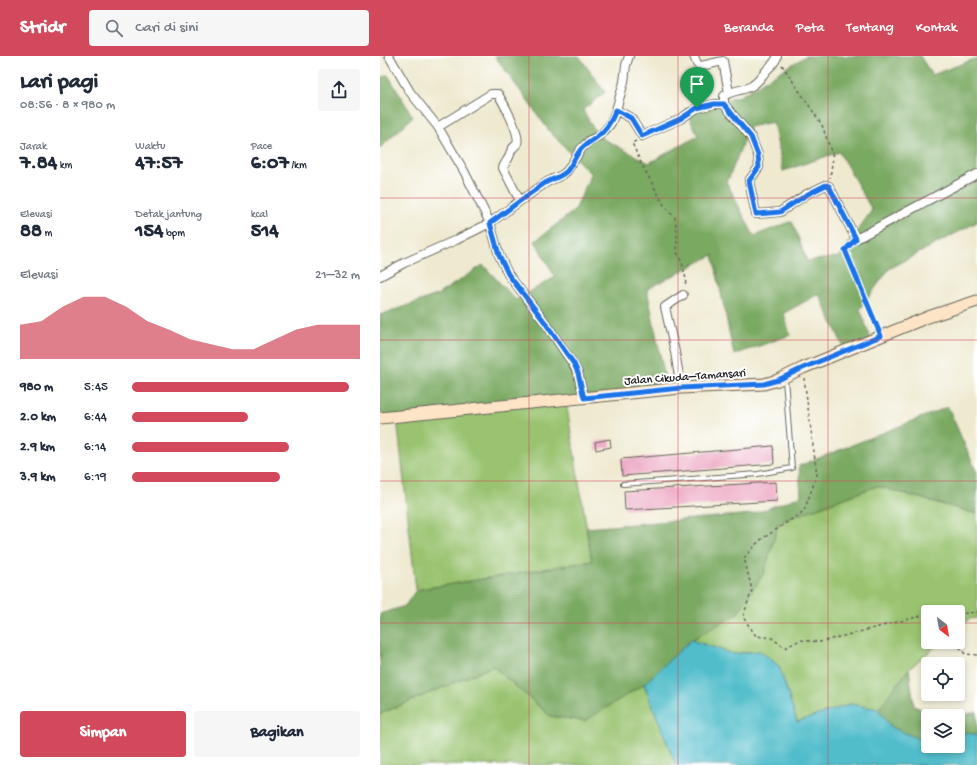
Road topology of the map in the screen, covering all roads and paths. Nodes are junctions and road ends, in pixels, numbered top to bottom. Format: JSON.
{"nodes":[{"id":1,"x":388,"y":56,"type":"edge"},
{"id":2,"x":629,"y":56,"type":"edge"},
{"id":3,"x":694,"y":56,"type":"edge"},
{"id":4,"x":777,"y":57,"type":"edge"},
{"id":5,"x":729,"y":93,"type":"junction"},
{"id":6,"x":724,"y":104,"type":"junction"},
{"id":7,"x":616,"y":110,"type":"junction"},
{"id":8,"x":438,"y":127,"type":"junction"},
{"id":9,"x":642,"y":136,"type":"junction"},
{"id":10,"x":977,"y":174,"type":"edge"},
{"id":11,"x":829,"y":186,"type":"junction"},
{"id":12,"x":520,"y":200,"type":"junction"},
{"id":13,"x":490,"y":223,"type":"junction"},
{"id":14,"x":856,"y":239,"type":"junction"},
{"id":15,"x":380,"y":276,"type":"edge"},
{"id":16,"x":683,"y":295,"type":"joint"},
{"id":17,"x":977,"y":301,"type":"edge"},
{"id":18,"x":881,"y":336,"type":"junction"},
{"id":19,"x":803,"y":368,"type":"junction"},
{"id":20,"x":785,"y":377,"type":"junction"},
{"id":21,"x":681,"y":388,"type":"junction"},
{"id":22,"x":584,"y":398,"type":"junction"},
{"id":23,"x":380,"y":418,"type":"edge"},
{"id":24,"x":623,"y":484,"type":"dead end"},
{"id":25,"x":977,"y":612,"type":"edge"},
{"id":26,"x":965,"y":613,"type":"edge"},
{"id":27,"x":921,"y":616,"type":"edge"},
{"id":28,"x":961,"y":649,"type":"edge"},
{"id":29,"x":977,"y":655,"type":"edge"}],
"edges":[{"from":1,"to":8,"type":"street"},
{"from":2,"to":7,"type":"street"},
{"from":3,"to":5,"type":"street"},
{"from":4,"to":5,"type":"street"},
{"from":4,"to":11,"type":"path"},
{"from":5,"to":6,"type":"street"},
{"from":6,"to":9,"type":"street"},
{"from":6,"to":11,"type":"street"},
{"from":7,"to":9,"type":"street"},
{"from":7,"to":12,"type":"street"},
{"from":8,"to":12,"type":"street"},
{"from":8,"to":13,"type":"street"},
{"from":9,"to":16,"type":"path"},
{"from":10,"to":14,"type":"street"},
{"from":11,"to":14,"type":"street"},
{"from":12,"to":13,"type":"street"},
{"from":13,"to":15,"type":"street"},
{"from":13,"to":22,"type":"street"},
{"from":14,"to":18,"type":"path"},
{"from":16,"to":21,"type":"street"},
{"from":17,"to":18,"type":"street","name":"Jalan Cikuda–Tamansari"},
{"from":18,"to":19,"type":"street","name":"Jalan Cikuda–Tamansari"},
{"from":19,"to":20,"type":"street","name":"Jalan Cikuda–Tamansari"},
{"from":19,"to":27,"type":"path"},
{"from":20,"to":21,"type":"street","name":"Jalan Cikuda–Tamansari"},
{"from":20,"to":24,"type":"lane"},
{"from":21,"to":22,"type":"street","name":"Jalan Cikuda–Tamansari"},
{"from":22,"to":23,"type":"street","name":"Jalan Cikuda–Tamansari"},
{"from":25,"to":26,"type":"path"},
{"from":28,"to":29,"type":"path"}]}
